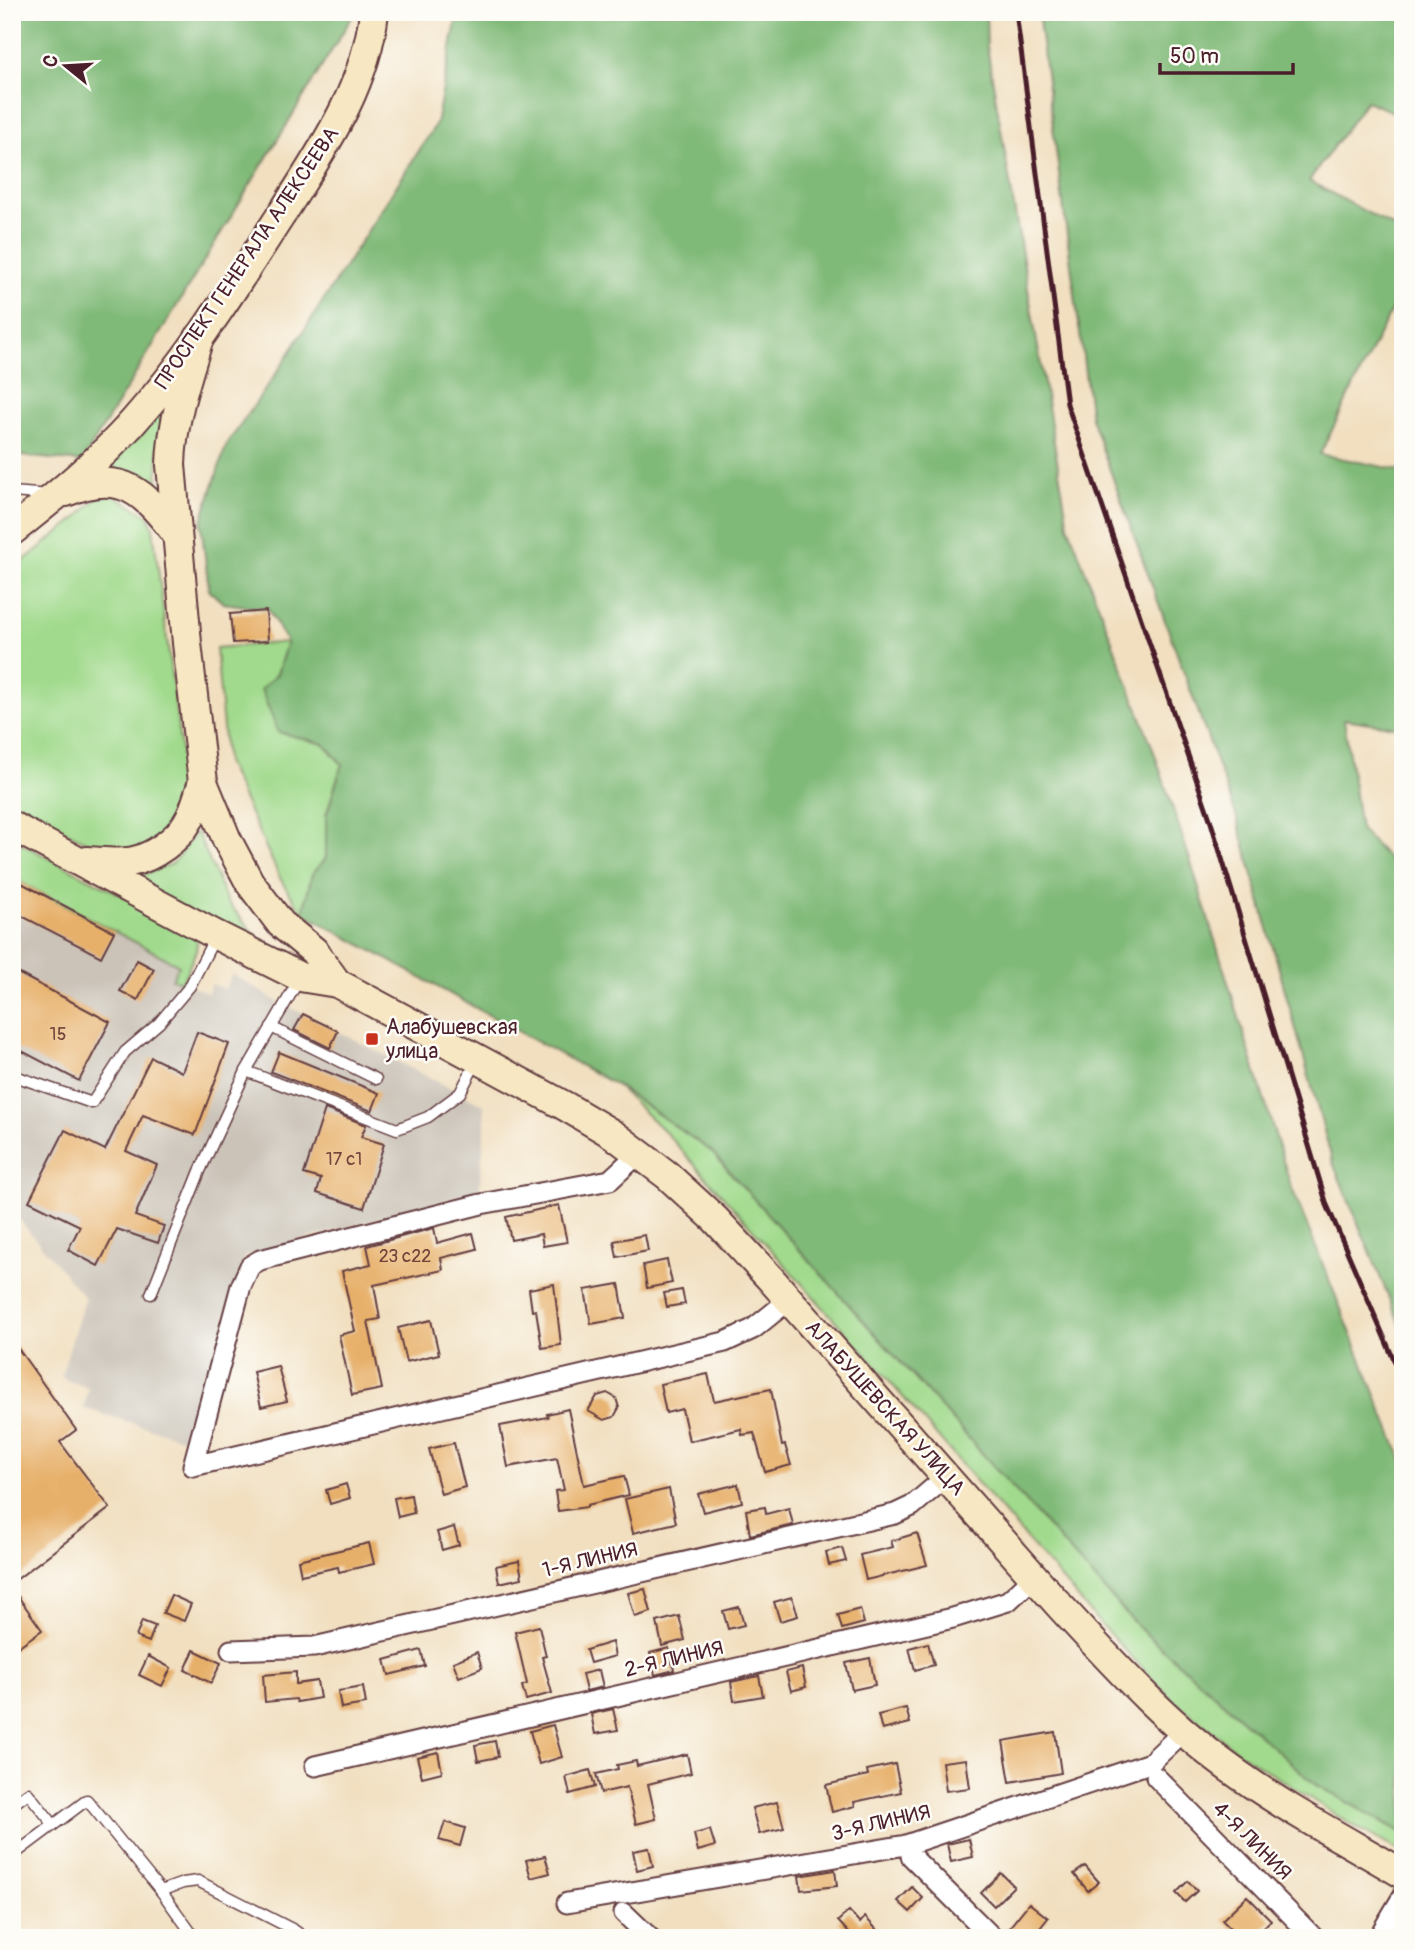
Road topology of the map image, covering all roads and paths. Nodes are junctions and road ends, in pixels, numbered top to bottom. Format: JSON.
{"nodes":[{"id":1,"x":374,"y":12,"type":"edge"},
{"id":2,"x":199,"y":338,"type":"junction"},
{"id":3,"x":12,"y":492,"type":"edge"},
{"id":4,"x":57,"y":495,"type":"junction"},
{"id":5,"x":12,"y":531,"type":"edge"},
{"id":6,"x":177,"y":535,"type":"junction"},
{"id":7,"x":203,"y":782,"type":"junction"},
{"id":8,"x":12,"y":826,"type":"edge"},
{"id":9,"x":80,"y":861,"type":"junction"},
{"id":10,"x":216,"y":935,"type":"junction"},
{"id":11,"x":300,"y":977,"type":"junction"},
{"id":12,"x":337,"y":983,"type":"junction"},
{"id":13,"x":271,"y":1027,"type":"junction"},
{"id":14,"x":478,"y":1058,"type":"junction"},
{"id":15,"x":246,"y":1071,"type":"junction"},
{"id":16,"x":12,"y":1076,"type":"edge"},
{"id":17,"x":376,"y":1079,"type":"dead end"},
{"id":18,"x":639,"y":1153,"type":"junction"},
{"id":19,"x":151,"y":1294,"type":"dead end"},
{"id":20,"x":789,"y":1300,"type":"junction"},
{"id":21,"x":946,"y":1477,"type":"junction"},
{"id":22,"x":1034,"y":1577,"type":"junction"},
{"id":23,"x":231,"y":1650,"type":"dead end"},
{"id":24,"x":1184,"y":1731,"type":"junction"},
{"id":25,"x":315,"y":1766,"type":"dead end"},
{"id":26,"x":1156,"y":1777,"type":"dead end"},
{"id":27,"x":12,"y":1805,"type":"edge"},
{"id":28,"x":53,"y":1824,"type":"junction"},
{"id":29,"x":12,"y":1856,"type":"edge"},
{"id":30,"x":911,"y":1856,"type":"dead end"},
{"id":31,"x":1403,"y":1874,"type":"edge"},
{"id":32,"x":161,"y":1891,"type":"junction"},
{"id":33,"x":1403,"y":1896,"type":"edge"},
{"id":34,"x":567,"y":1903,"type":"dead end"},
{"id":35,"x":624,"y":1913,"type":"dead end"},
{"id":36,"x":195,"y":1938,"type":"edge"},
{"id":37,"x":305,"y":1938,"type":"edge"},
{"id":38,"x":650,"y":1938,"type":"edge"},
{"id":39,"x":993,"y":1938,"type":"edge"},
{"id":40,"x":1314,"y":1938,"type":"edge"},
{"id":41,"x":1378,"y":1938,"type":"edge"}],
"edges":[{"from":1,"to":2,"type":"street","name":"ПРОСПЕКТ ГЕНЕРАЛА АЛЕКСЕЕВА"},
{"from":2,"to":4,"type":"street","name":"ПРОСПЕКТ ГЕНЕРАЛА АЛЕКСЕЕВА"},
{"from":2,"to":6,"type":"street","name":"АЛАБУШЕВСКАЯ УЛИЦА"},
{"from":3,"to":4,"type":"lane"},
{"from":4,"to":5,"type":"street","name":"ПРОСПЕКТ ГЕНЕРАЛА АЛЕКСЕЕВА"},
{"from":4,"to":6,"type":"street"},
{"from":6,"to":7,"type":"street","name":"АЛАБУШЕВСКАЯ УЛИЦА"},
{"from":7,"to":9,"type":"street"},
{"from":7,"to":12,"type":"street","name":"АЛАБУШЕВСКАЯ УЛИЦА"},
{"from":8,"to":9,"type":"street"},
{"from":9,"to":10,"type":"street","name":"АЛАБУШЕВСКАЯ УЛИЦА"},
{"from":10,"to":11,"type":"street","name":"АЛАБУШЕВСКАЯ УЛИЦА"},
{"from":10,"to":16,"type":"lane"},
{"from":11,"to":12,"type":"street","name":"АЛАБУШЕВСКАЯ УЛИЦА"},
{"from":11,"to":13,"type":"lane"},
{"from":12,"to":14,"type":"street","name":"АЛАБУШЕВСКАЯ УЛИЦА"},
{"from":13,"to":15,"type":"lane"},
{"from":13,"to":17,"type":"lane"},
{"from":14,"to":15,"type":"lane"},
{"from":14,"to":18,"type":"street","name":"АЛАБУШЕВСКАЯ УЛИЦА"},
{"from":15,"to":19,"type":"lane"},
{"from":18,"to":20,"type":"street","name":"АЛАБУШЕВСКАЯ УЛИЦА"},
{"from":18,"to":20,"type":"street"},
{"from":20,"to":21,"type":"street","name":"АЛАБУШЕВСКАЯ УЛИЦА"},
{"from":21,"to":22,"type":"street","name":"АЛАБУШЕВСКАЯ УЛИЦА"},
{"from":21,"to":23,"type":"street","name":"1-Я ЛИНИЯ"},
{"from":22,"to":24,"type":"street","name":"АЛАБУШЕВСКАЯ УЛИЦА"},
{"from":22,"to":25,"type":"street","name":"2-Я ЛИНИЯ"},
{"from":24,"to":31,"type":"street","name":"АЛАБУШЕВСКАЯ УЛИЦА"},
{"from":24,"to":34,"type":"street","name":"3-Я ЛИНИЯ"},
{"from":26,"to":40,"type":"street","name":"4-Я ЛИНИЯ"},
{"from":27,"to":28,"type":"lane"},
{"from":28,"to":29,"type":"lane"},
{"from":28,"to":32,"type":"lane"},
{"from":30,"to":39,"type":"street","name":"3-Я ЛИНИЯ"},
{"from":32,"to":36,"type":"lane"},
{"from":32,"to":37,"type":"lane"},
{"from":33,"to":41,"type":"street"},
{"from":35,"to":38,"type":"street"}]}
